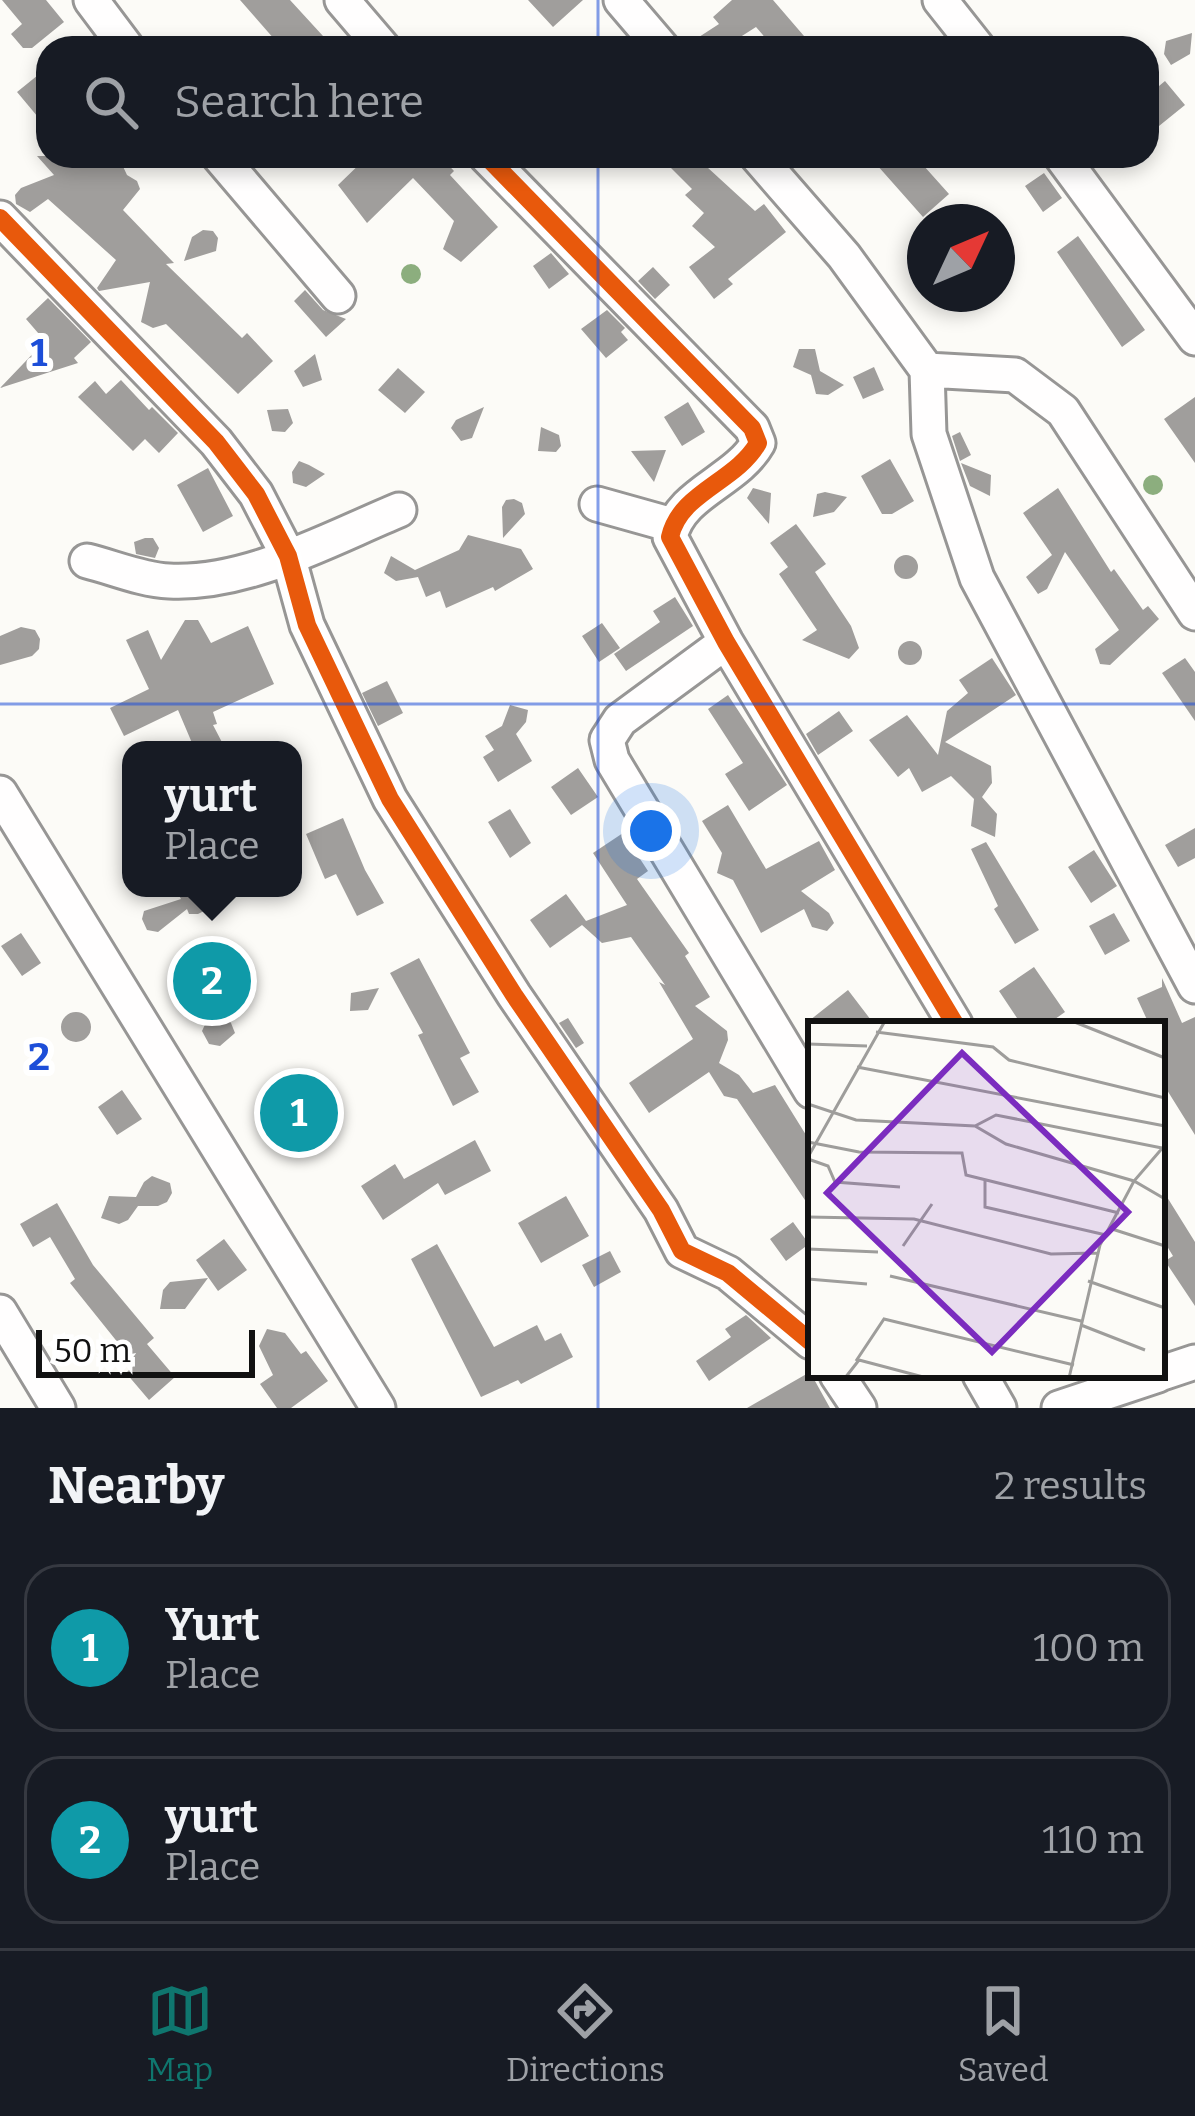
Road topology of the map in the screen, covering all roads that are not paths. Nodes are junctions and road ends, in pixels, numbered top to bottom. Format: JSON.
{"nodes":[{"id":1,"x":91,"y":0,"type":"edge"},
{"id":2,"x":341,"y":0,"type":"edge"},
{"id":3,"x":620,"y":0,"type":"edge"},
{"id":4,"x":940,"y":0,"type":"edge"},
{"id":5,"x":118,"y":36,"type":"edge"},
{"id":6,"x":372,"y":36,"type":"edge"},
{"id":7,"x":652,"y":36,"type":"edge"},
{"id":8,"x":968,"y":36,"type":"edge"},
{"id":9,"x":229,"y":168,"type":"edge"},
{"id":10,"x":498,"y":168,"type":"edge"},
{"id":11,"x":767,"y":168,"type":"edge"},
{"id":12,"x":1070,"y":168,"type":"edge"},
{"id":13,"x":0,"y":218,"type":"edge"},
{"id":14,"x":338,"y":296,"type":"dead end"},
{"id":15,"x":1195,"y":338,"type":"edge"},
{"id":16,"x":927,"y":370,"type":"junction"},
{"id":17,"x":597,"y":504,"type":"dead end"},
{"id":18,"x":399,"y":510,"type":"dead end"},
{"id":19,"x":672,"y":525,"type":"junction"},
{"id":20,"x":288,"y":556,"type":"junction"},
{"id":21,"x":87,"y":561,"type":"dead end"},
{"id":22,"x":1195,"y":613,"type":"edge"},
{"id":23,"x":726,"y":642,"type":"junction"},
{"id":24,"x":0,"y":793,"type":"edge"},
{"id":25,"x":1195,"y":986,"type":"edge"},
{"id":26,"x":954,"y":1021,"type":"edge"},
{"id":27,"x":808,"y":1086,"type":"edge"},
{"id":28,"x":0,"y":1312,"type":"edge"},
{"id":29,"x":808,"y":1340,"type":"edge"},
{"id":30,"x":1195,"y":1362,"type":"edge"},
{"id":31,"x":1165,"y":1372,"type":"edge"},
{"id":32,"x":839,"y":1378,"type":"edge"},
{"id":33,"x":982,"y":1378,"type":"edge"},
{"id":34,"x":1148,"y":1378,"type":"edge"},
{"id":35,"x":58,"y":1408,"type":"edge"},
{"id":36,"x":379,"y":1408,"type":"edge"},
{"id":37,"x":859,"y":1408,"type":"edge"},
{"id":38,"x":999,"y":1408,"type":"edge"},
{"id":39,"x":1059,"y":1408,"type":"edge"}],
"edges":[{"from":1,"to":5,"type":"street"},
{"from":2,"to":6,"type":"street"},
{"from":3,"to":7,"type":"street"},
{"from":4,"to":8,"type":"street"},
{"from":9,"to":14,"type":"street"},
{"from":10,"to":19,"type":"street"},
{"from":11,"to":16,"type":"street"},
{"from":12,"to":15,"type":"street"},
{"from":13,"to":20,"type":"street"},
{"from":16,"to":22,"type":"street"},
{"from":16,"to":25,"type":"street"},
{"from":17,"to":19,"type":"street"},
{"from":18,"to":20,"type":"street"},
{"from":19,"to":23,"type":"street"},
{"from":20,"to":21,"type":"street"},
{"from":20,"to":29,"type":"street"},
{"from":23,"to":26,"type":"street"},
{"from":23,"to":27,"type":"street"},
{"from":24,"to":36,"type":"street"},
{"from":28,"to":35,"type":"street"},
{"from":30,"to":31,"type":"street"},
{"from":32,"to":37,"type":"street"},
{"from":33,"to":38,"type":"street"},
{"from":34,"to":39,"type":"street"}]}
